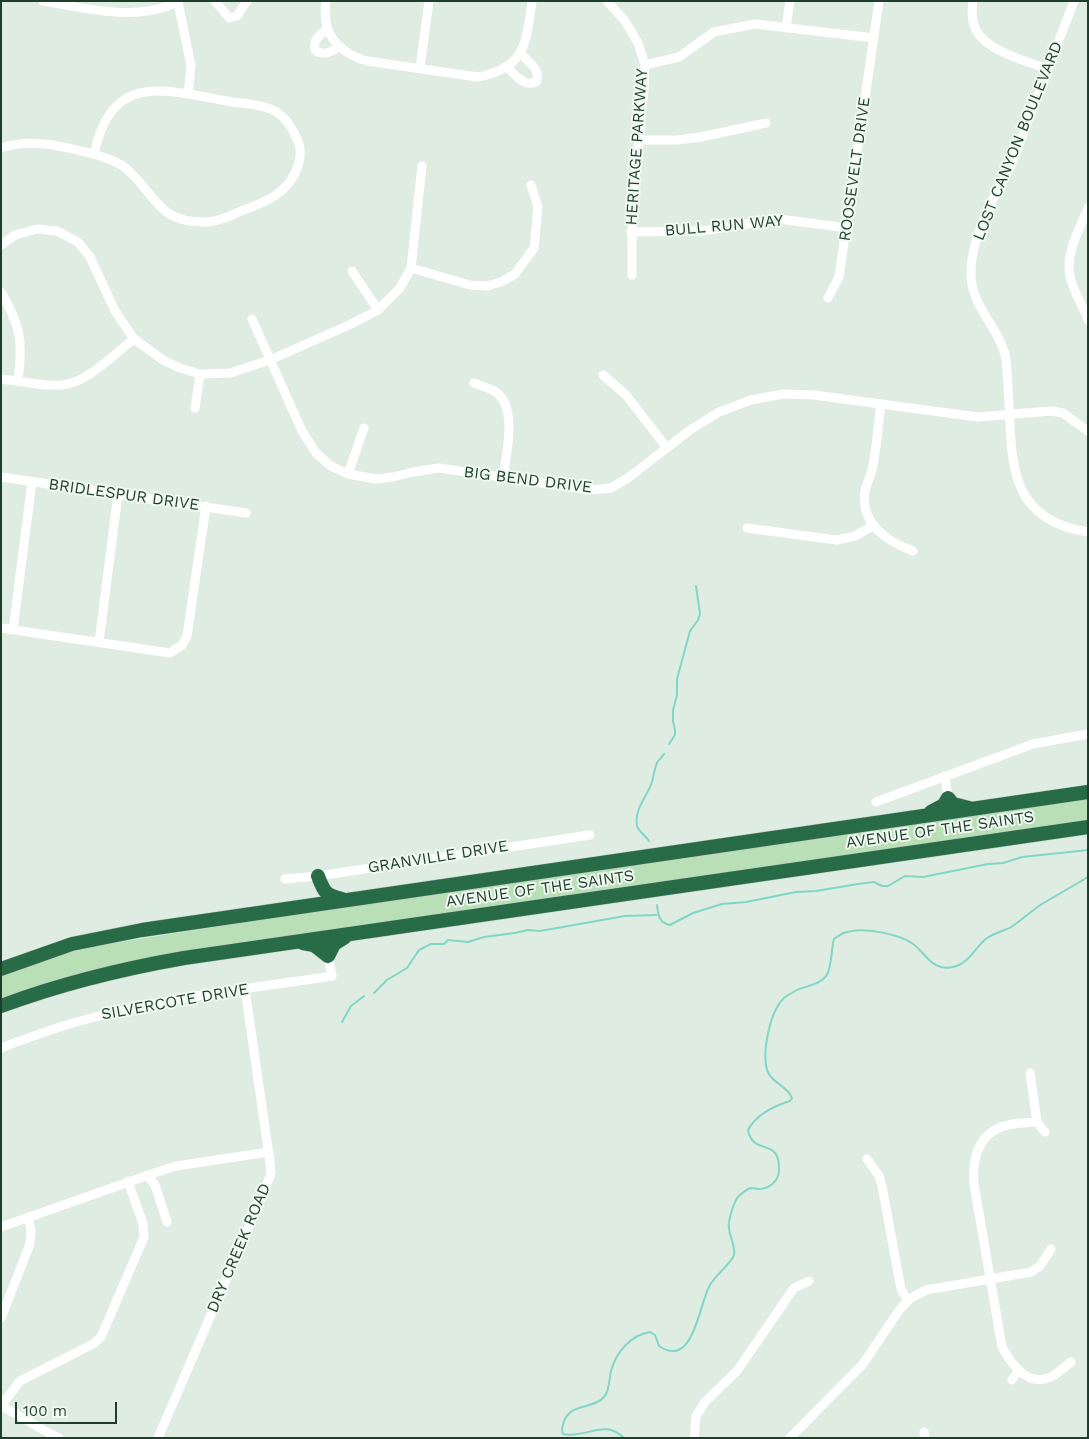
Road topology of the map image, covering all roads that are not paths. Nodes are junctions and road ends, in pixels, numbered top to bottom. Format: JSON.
{"nodes":[{"id":1,"x":43,"y":1,"type":"edge"},
{"id":2,"x":215,"y":1,"type":"edge"},
{"id":3,"x":247,"y":1,"type":"edge"},
{"id":4,"x":326,"y":1,"type":"edge"},
{"id":5,"x":429,"y":1,"type":"edge"},
{"id":6,"x":532,"y":1,"type":"edge"},
{"id":7,"x":607,"y":1,"type":"edge"},
{"id":8,"x":790,"y":1,"type":"edge"},
{"id":9,"x":879,"y":1,"type":"edge"},
{"id":10,"x":974,"y":1,"type":"edge"},
{"id":11,"x":1074,"y":1,"type":"edge"},
{"id":12,"x":178,"y":2,"type":"edge"},
{"id":13,"x":786,"y":28,"type":"junction"},
{"id":14,"x":327,"y":30,"type":"junction"},
{"id":15,"x":874,"y":38,"type":"junction"},
{"id":16,"x":340,"y":47,"type":"junction"},
{"id":17,"x":520,"y":53,"type":"junction"},
{"id":18,"x":645,"y":65,"type":"junction"},
{"id":19,"x":507,"y":67,"type":"junction"},
{"id":20,"x":420,"y":68,"type":"junction"},
{"id":21,"x":1048,"y":69,"type":"junction"},
{"id":22,"x":188,"y":94,"type":"junction"},
{"id":23,"x":766,"y":123,"type":"dead end"},
{"id":24,"x":639,"y":140,"type":"junction"},
{"id":25,"x":1,"y":148,"type":"edge"},
{"id":26,"x":94,"y":154,"type":"junction"},
{"id":27,"x":422,"y":166,"type":"dead end"},
{"id":28,"x":531,"y":185,"type":"dead end"},
{"id":29,"x":1088,"y":208,"type":"edge"},
{"id":30,"x":846,"y":228,"type":"junction"},
{"id":31,"x":631,"y":232,"type":"junction"},
{"id":32,"x":1,"y":244,"type":"edge"},
{"id":33,"x":411,"y":268,"type":"junction"},
{"id":34,"x":352,"y":271,"type":"dead end"},
{"id":35,"x":632,"y":275,"type":"dead end"},
{"id":36,"x":1,"y":292,"type":"edge"},
{"id":37,"x":828,"y":298,"type":"dead end"},
{"id":38,"x":1086,"y":308,"type":"edge"},
{"id":39,"x":378,"y":310,"type":"junction"},
{"id":40,"x":252,"y":319,"type":"dead end"},
{"id":41,"x":1088,"y":320,"type":"edge"},
{"id":42,"x":134,"y":339,"type":"junction"},
{"id":43,"x":270,"y":360,"type":"junction"},
{"id":44,"x":200,"y":374,"type":"junction"},
{"id":45,"x":603,"y":375,"type":"dead end"},
{"id":46,"x":1,"y":379,"type":"edge"},
{"id":47,"x":18,"y":381,"type":"junction"},
{"id":48,"x":474,"y":383,"type":"dead end"},
{"id":49,"x":881,"y":404,"type":"junction"},
{"id":50,"x":195,"y":408,"type":"dead end"},
{"id":51,"x":1010,"y":415,"type":"junction"},
{"id":52,"x":364,"y":428,"type":"dead end"},
{"id":53,"x":1087,"y":429,"type":"edge"},
{"id":54,"x":667,"y":448,"type":"junction"},
{"id":55,"x":348,"y":474,"type":"junction"},
{"id":56,"x":1,"y":477,"type":"edge"},
{"id":57,"x":503,"y":478,"type":"junction"},
{"id":58,"x":32,"y":482,"type":"junction"},
{"id":59,"x":118,"y":494,"type":"junction"},
{"id":60,"x":206,"y":506,"type":"junction"},
{"id":61,"x":246,"y":513,"type":"dead end"},
{"id":62,"x":872,"y":526,"type":"junction"},
{"id":63,"x":747,"y":528,"type":"dead end"},
{"id":64,"x":1088,"y":532,"type":"edge"},
{"id":65,"x":913,"y":551,"type":"dead end"},
{"id":66,"x":1,"y":628,"type":"edge"},
{"id":67,"x":13,"y":630,"type":"junction"},
{"id":68,"x":99,"y":642,"type":"junction"},
{"id":69,"x":1088,"y":734,"type":"edge"},
{"id":70,"x":945,"y":776,"type":"junction"},
{"id":71,"x":1088,"y":792,"type":"edge"},
{"id":72,"x":948,"y":798,"type":"junction"},
{"id":73,"x":876,"y":802,"type":"dead end"},
{"id":74,"x":971,"y":809,"type":"junction"},
{"id":75,"x":926,"y":815,"type":"junction"},
{"id":76,"x":1088,"y":827,"type":"edge"},
{"id":77,"x":590,"y":835,"type":"dead end"},
{"id":78,"x":318,"y":876,"type":"junction"},
{"id":79,"x":285,"y":879,"type":"dead end"},
{"id":80,"x":346,"y":900,"type":"junction"},
{"id":81,"x":296,"y":907,"type":"junction"},
{"id":82,"x":350,"y":934,"type":"junction"},
{"id":83,"x":297,"y":942,"type":"junction"},
{"id":84,"x":328,"y":956,"type":"junction"},
{"id":85,"x":1,"y":969,"type":"edge"},
{"id":86,"x":245,"y":989,"type":"junction"},
{"id":87,"x":1,"y":1006,"type":"edge"},
{"id":88,"x":1,"y":1048,"type":"edge"},
{"id":89,"x":1030,"y":1073,"type":"dead end"},
{"id":90,"x":1037,"y":1122,"type":"junction"},
{"id":91,"x":1045,"y":1132,"type":"dead end"},
{"id":92,"x":269,"y":1152,"type":"junction"},
{"id":93,"x":866,"y":1159,"type":"dead end"},
{"id":94,"x":147,"y":1175,"type":"junction"},
{"id":95,"x":128,"y":1181,"type":"junction"},
{"id":96,"x":28,"y":1217,"type":"junction"},
{"id":97,"x":167,"y":1222,"type":"dead end"},
{"id":98,"x":1,"y":1227,"type":"edge"},
{"id":99,"x":1051,"y":1249,"type":"dead end"},
{"id":100,"x":991,"y":1280,"type":"junction"},
{"id":101,"x":809,"y":1281,"type":"dead end"},
{"id":102,"x":908,"y":1301,"type":"junction"},
{"id":103,"x":1,"y":1318,"type":"edge"},
{"id":104,"x":1071,"y":1362,"type":"dead end"},
{"id":105,"x":1019,"y":1370,"type":"junction"},
{"id":106,"x":1012,"y":1380,"type":"dead end"},
{"id":107,"x":1,"y":1406,"type":"edge"},
{"id":108,"x":59,"y":1438,"type":"edge"},
{"id":109,"x":158,"y":1438,"type":"edge"},
{"id":110,"x":694,"y":1438,"type":"edge"},
{"id":111,"x":790,"y":1438,"type":"edge"}],
"edges":[{"from":1,"to":12,"type":"street"},
{"from":2,"to":3,"type":"street"},
{"from":4,"to":14,"type":"street"},
{"from":5,"to":20,"type":"street"},
{"from":6,"to":17,"type":"street"},
{"from":7,"to":18,"type":"street","name":"HERITAGE PARKWAY"},
{"from":8,"to":13,"type":"street"},
{"from":9,"to":15,"type":"street","name":"ROOSEVELT DRIVE"},
{"from":10,"to":21,"type":"street"},
{"from":11,"to":21,"type":"street","name":"LOST CANYON BOULEVARD"},
{"from":12,"to":22,"type":"street"},
{"from":13,"to":15,"type":"street"},
{"from":13,"to":18,"type":"street"},
{"from":14,"to":16,"type":"street"},
{"from":14,"to":16,"type":"street"},
{"from":15,"to":30,"type":"street","name":"ROOSEVELT DRIVE"},
{"from":16,"to":20,"type":"street"},
{"from":17,"to":19,"type":"street"},
{"from":17,"to":19,"type":"street"},
{"from":18,"to":24,"type":"street","name":"HERITAGE PARKWAY"},
{"from":19,"to":20,"type":"street"},
{"from":21,"to":51,"type":"street","name":"LOST CANYON BOULEVARD"},
{"from":22,"to":26,"type":"street"},
{"from":22,"to":26,"type":"street"},
{"from":23,"to":24,"type":"street"},
{"from":24,"to":31,"type":"street","name":"HERITAGE PARKWAY"},
{"from":25,"to":26,"type":"street"},
{"from":27,"to":33,"type":"street"},
{"from":28,"to":33,"type":"street"},
{"from":29,"to":38,"type":"street"},
{"from":30,"to":31,"type":"street","name":"BULL RUN WAY"},
{"from":30,"to":37,"type":"street","name":"ROOSEVELT DRIVE"},
{"from":31,"to":35,"type":"street","name":"HERITAGE PARKWAY"},
{"from":32,"to":42,"type":"street"},
{"from":33,"to":39,"type":"street"},
{"from":34,"to":39,"type":"street"},
{"from":36,"to":47,"type":"street"},
{"from":38,"to":41,"type":"street"},
{"from":39,"to":43,"type":"street"},
{"from":40,"to":43,"type":"street","name":"BIG BEND DRIVE"},
{"from":42,"to":44,"type":"street"},
{"from":42,"to":47,"type":"street"},
{"from":43,"to":44,"type":"street"},
{"from":43,"to":55,"type":"street","name":"BIG BEND DRIVE"},
{"from":44,"to":50,"type":"street"},
{"from":45,"to":54,"type":"street"},
{"from":46,"to":47,"type":"street"},
{"from":48,"to":57,"type":"street"},
{"from":49,"to":51,"type":"street","name":"BIG BEND DRIVE"},
{"from":49,"to":54,"type":"street","name":"BIG BEND DRIVE"},
{"from":49,"to":62,"type":"street"},
{"from":51,"to":53,"type":"street","name":"BIG BEND DRIVE"},
{"from":51,"to":64,"type":"street","name":"LOST CANYON BOULEVARD"},
{"from":52,"to":55,"type":"street"},
{"from":54,"to":57,"type":"street","name":"BIG BEND DRIVE"},
{"from":55,"to":57,"type":"street","name":"BIG BEND DRIVE"},
{"from":56,"to":58,"type":"street","name":"BRIDLESPUR DRIVE"},
{"from":58,"to":59,"type":"street","name":"BRIDLESPUR DRIVE"},
{"from":58,"to":67,"type":"street"},
{"from":59,"to":60,"type":"street","name":"BRIDLESPUR DRIVE"},
{"from":59,"to":68,"type":"street"},
{"from":60,"to":61,"type":"street","name":"BRIDLESPUR DRIVE"},
{"from":60,"to":68,"type":"street"},
{"from":62,"to":63,"type":"street"},
{"from":62,"to":65,"type":"street"},
{"from":66,"to":67,"type":"street"},
{"from":67,"to":68,"type":"street"},
{"from":69,"to":70,"type":"street"},
{"from":70,"to":72,"type":"street"},
{"from":70,"to":73,"type":"street"},
{"from":71,"to":74,"type":"highway","name":"AVENUE OF THE SAINTS"},
{"from":72,"to":74,"type":"highway"},
{"from":72,"to":75,"type":"highway"},
{"from":74,"to":75,"type":"highway","name":"AVENUE OF THE SAINTS"},
{"from":75,"to":80,"type":"highway","name":"AVENUE OF THE SAINTS"},
{"from":76,"to":82,"type":"highway","name":"AVENUE OF THE SAINTS"},
{"from":77,"to":78,"type":"street","name":"GRANVILLE DRIVE"},
{"from":78,"to":79,"type":"street","name":"GRANVILLE DRIVE"},
{"from":78,"to":80,"type":"highway"},
{"from":78,"to":81,"type":"highway"},
{"from":80,"to":81,"type":"highway","name":"AVENUE OF THE SAINTS"},
{"from":81,"to":85,"type":"highway","name":"AVENUE OF THE SAINTS"},
{"from":82,"to":83,"type":"highway","name":"AVENUE OF THE SAINTS"},
{"from":82,"to":84,"type":"highway"},
{"from":83,"to":84,"type":"highway"},
{"from":83,"to":87,"type":"highway","name":"AVENUE OF THE SAINTS"},
{"from":84,"to":86,"type":"street","name":"SILVERCOTE DRIVE"},
{"from":86,"to":88,"type":"street","name":"SILVERCOTE DRIVE"},
{"from":86,"to":92,"type":"street","name":"DRY CREEK ROAD"},
{"from":89,"to":90,"type":"street"},
{"from":90,"to":91,"type":"street"},
{"from":90,"to":100,"type":"street"},
{"from":92,"to":94,"type":"street"},
{"from":92,"to":109,"type":"street","name":"DRY CREEK ROAD"},
{"from":93,"to":102,"type":"street"},
{"from":94,"to":95,"type":"street"},
{"from":94,"to":97,"type":"street"},
{"from":95,"to":96,"type":"street"},
{"from":95,"to":107,"type":"street"},
{"from":96,"to":98,"type":"street"},
{"from":96,"to":103,"type":"street"},
{"from":99,"to":100,"type":"street"},
{"from":100,"to":102,"type":"street"},
{"from":100,"to":105,"type":"street"},
{"from":101,"to":110,"type":"street"},
{"from":102,"to":111,"type":"street"},
{"from":104,"to":105,"type":"street"},
{"from":105,"to":106,"type":"street"},
{"from":107,"to":108,"type":"street"}]}
